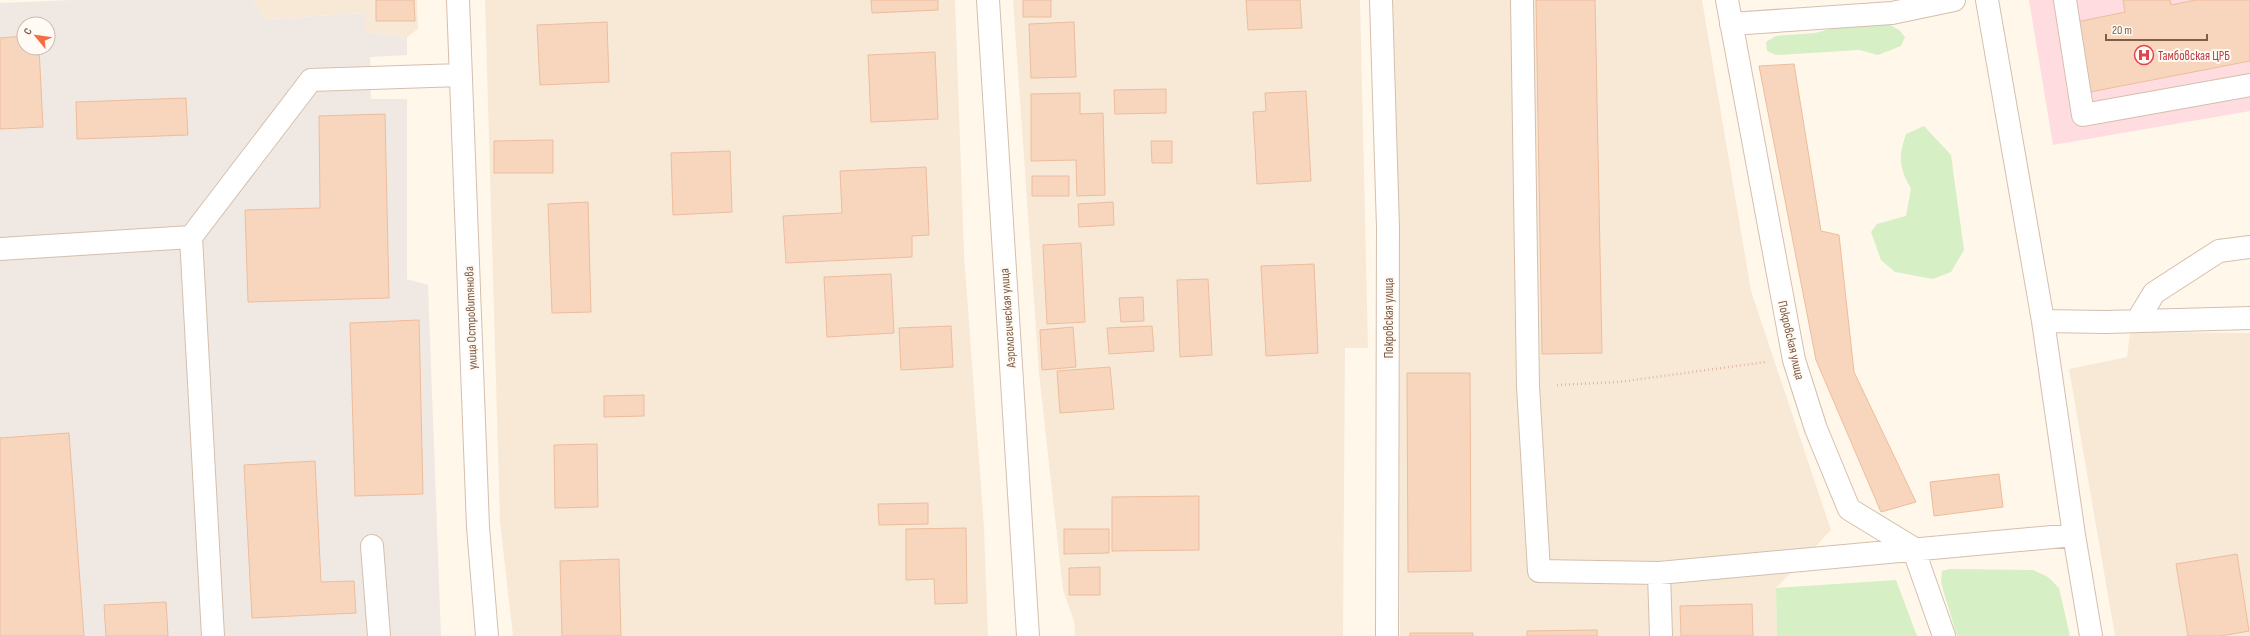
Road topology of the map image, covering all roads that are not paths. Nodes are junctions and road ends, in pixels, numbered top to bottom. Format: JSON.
{"nodes":[{"id":1,"x":458,"y":0,"type":"edge"},
{"id":2,"x":988,"y":0,"type":"edge"},
{"id":3,"x":1381,"y":0,"type":"edge"},
{"id":4,"x":1522,"y":0,"type":"edge"},
{"id":5,"x":1727,"y":0,"type":"edge"},
{"id":6,"x":1954,"y":0,"type":"edge"},
{"id":7,"x":1988,"y":0,"type":"edge"},
{"id":8,"x":2064,"y":0,"type":"edge"},
{"id":9,"x":1731,"y":24,"type":"junction"},
{"id":10,"x":461,"y":75,"type":"junction"},
{"id":11,"x":2250,"y":85,"type":"edge"},
{"id":12,"x":191,"y":237,"type":"junction"},
{"id":13,"x":2250,"y":247,"type":"edge"},
{"id":14,"x":0,"y":249,"type":"edge"},
{"id":15,"x":2250,"y":318,"type":"edge"},
{"id":16,"x":2043,"y":321,"type":"junction"},
{"id":17,"x":2137,"y":321,"type":"junction"},
{"id":18,"x":2074,"y":535,"type":"junction"},
{"id":19,"x":372,"y":546,"type":"dead end"},
{"id":20,"x":1913,"y":548,"type":"junction"},
{"id":21,"x":1659,"y":573,"type":"junction"},
{"id":22,"x":213,"y":636,"type":"edge"},
{"id":23,"x":379,"y":636,"type":"edge"},
{"id":24,"x":483,"y":636,"type":"edge"},
{"id":25,"x":487,"y":636,"type":"edge"},
{"id":26,"x":1028,"y":636,"type":"edge"},
{"id":27,"x":1387,"y":636,"type":"edge"},
{"id":28,"x":1661,"y":636,"type":"edge"},
{"id":29,"x":1944,"y":636,"type":"edge"},
{"id":30,"x":2091,"y":636,"type":"edge"}],
"edges":[{"from":1,"to":10,"type":"street","name":"улица Островитянова"},
{"from":2,"to":26,"type":"street","name":"Аэрологическая улица"},
{"from":3,"to":27,"type":"street","name":"Покровская улица"},
{"from":4,"to":21,"type":"street"},
{"from":5,"to":9,"type":"street","name":"Покровская улица"},
{"from":6,"to":9,"type":"street"},
{"from":7,"to":16,"type":"street"},
{"from":8,"to":11,"type":"street"},
{"from":9,"to":20,"type":"street","name":"Покровская улица"},
{"from":10,"to":12,"type":"street"},
{"from":10,"to":25,"type":"street","name":"улица Островитянова"},
{"from":12,"to":14,"type":"street"},
{"from":12,"to":22,"type":"street"},
{"from":13,"to":17,"type":"street"},
{"from":15,"to":17,"type":"street"},
{"from":16,"to":17,"type":"street"},
{"from":16,"to":18,"type":"street"},
{"from":18,"to":20,"type":"street"},
{"from":18,"to":30,"type":"street"},
{"from":19,"to":23,"type":"street"},
{"from":20,"to":21,"type":"street"},
{"from":20,"to":29,"type":"street"},
{"from":21,"to":28,"type":"street"},
{"from":24,"to":25,"type":"street"}]}
